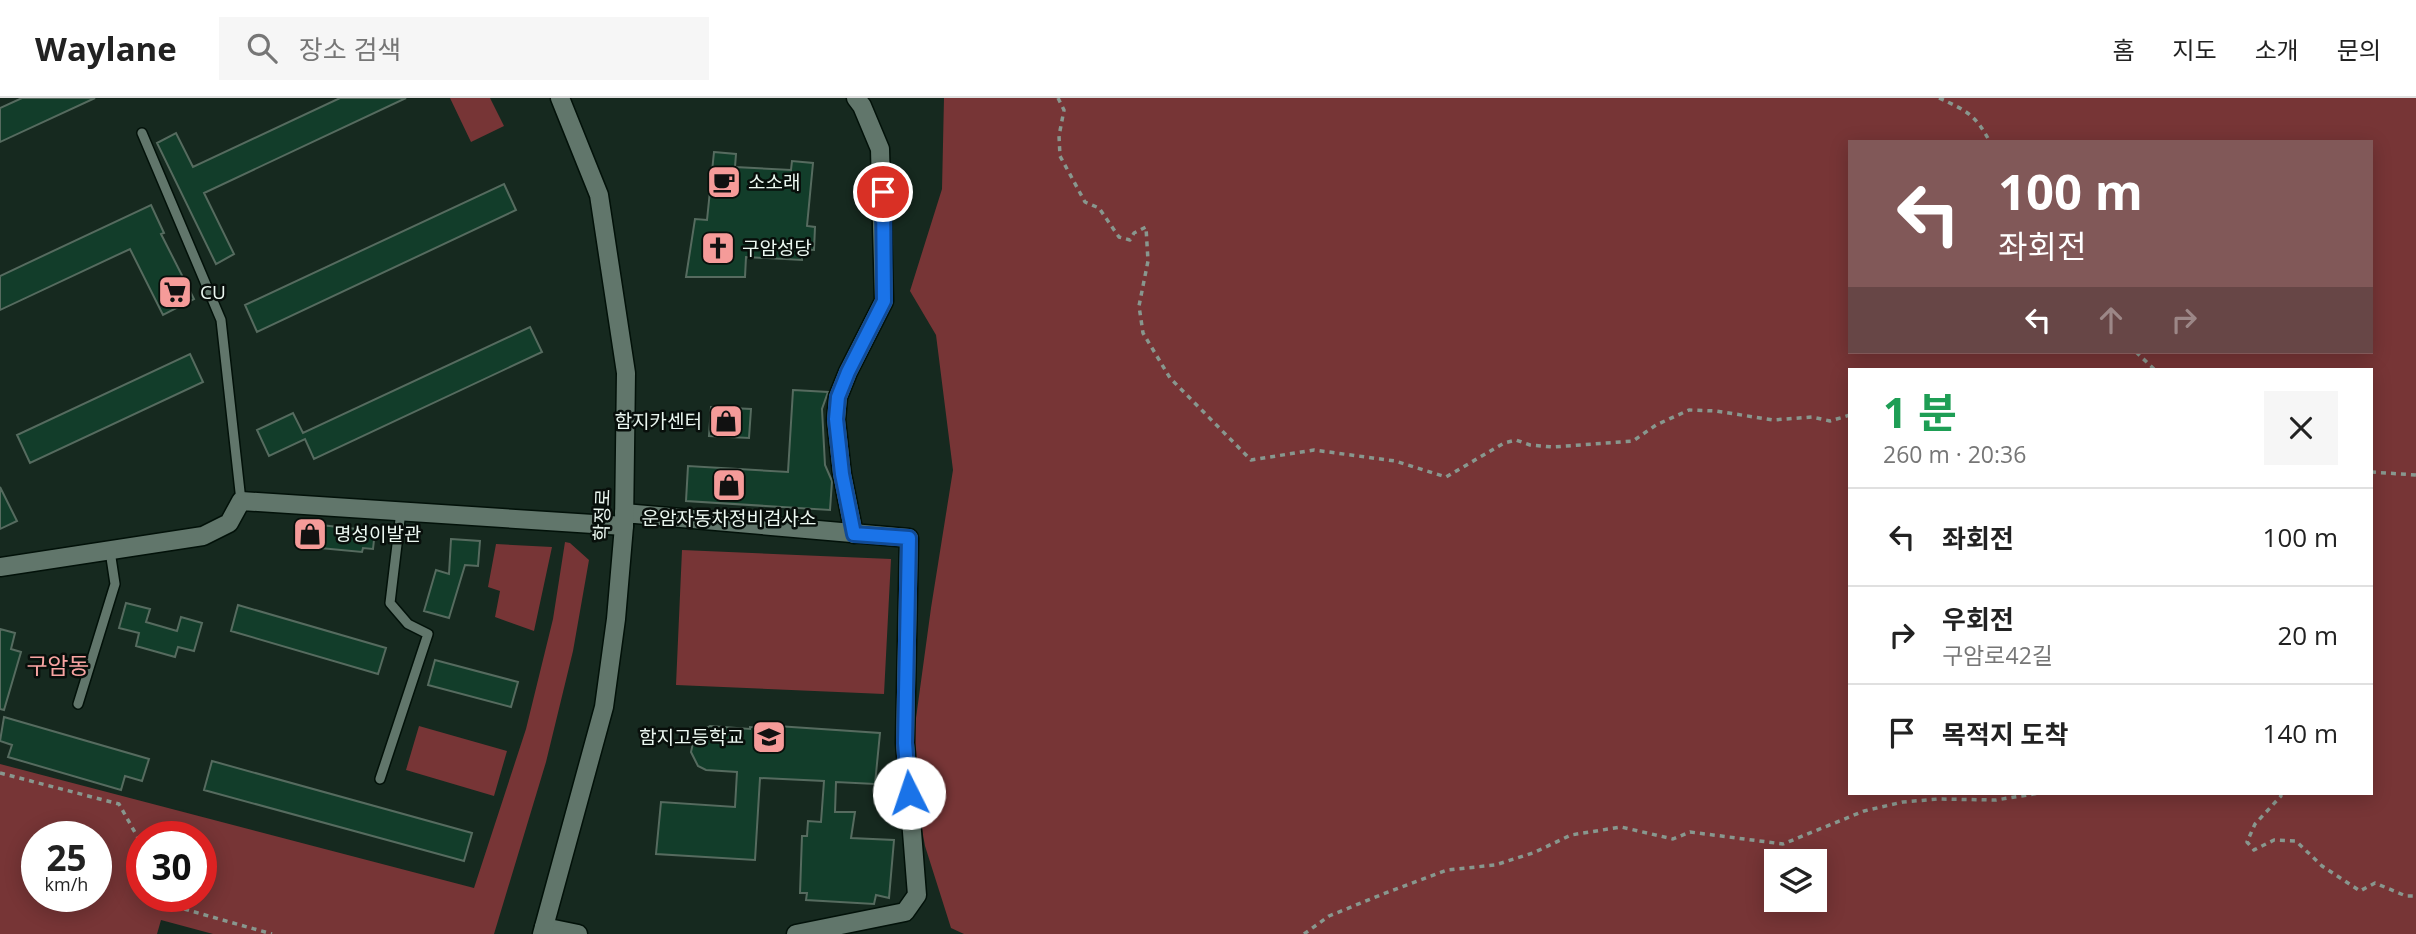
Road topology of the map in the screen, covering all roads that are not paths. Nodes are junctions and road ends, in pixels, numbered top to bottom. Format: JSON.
{"nodes":[{"id":1,"x":561,"y":98,"type":"edge"},
{"id":2,"x":856,"y":98,"type":"edge"},
{"id":3,"x":142,"y":133,"type":"dead end"},
{"id":4,"x":241,"y":501,"type":"junction"},
{"id":5,"x":401,"y":511,"type":"junction"},
{"id":6,"x":624,"y":520,"type":"junction"},
{"id":7,"x":854,"y":534,"type":"junction"},
{"id":8,"x":110,"y":551,"type":"junction"},
{"id":9,"x":0,"y":567,"type":"edge"},
{"id":10,"x":78,"y":704,"type":"dead end"},
{"id":11,"x":380,"y":779,"type":"dead end"},
{"id":12,"x":543,"y":930,"type":"edge"},
{"id":13,"x":578,"y":934,"type":"edge"},
{"id":14,"x":796,"y":934,"type":"edge"}],
"edges":[{"from":1,"to":6,"type":"street","name":"학정로"},
{"from":2,"to":7,"type":"street"},
{"from":3,"to":4,"type":"lane"},
{"from":4,"to":5,"type":"street"},
{"from":4,"to":8,"type":"street"},
{"from":5,"to":6,"type":"street"},
{"from":5,"to":11,"type":"lane"},
{"from":6,"to":7,"type":"street"},
{"from":6,"to":12,"type":"street","name":"학정로"},
{"from":7,"to":14,"type":"street"},
{"from":8,"to":9,"type":"street"},
{"from":8,"to":10,"type":"lane"},
{"from":12,"to":13,"type":"street"}]}
